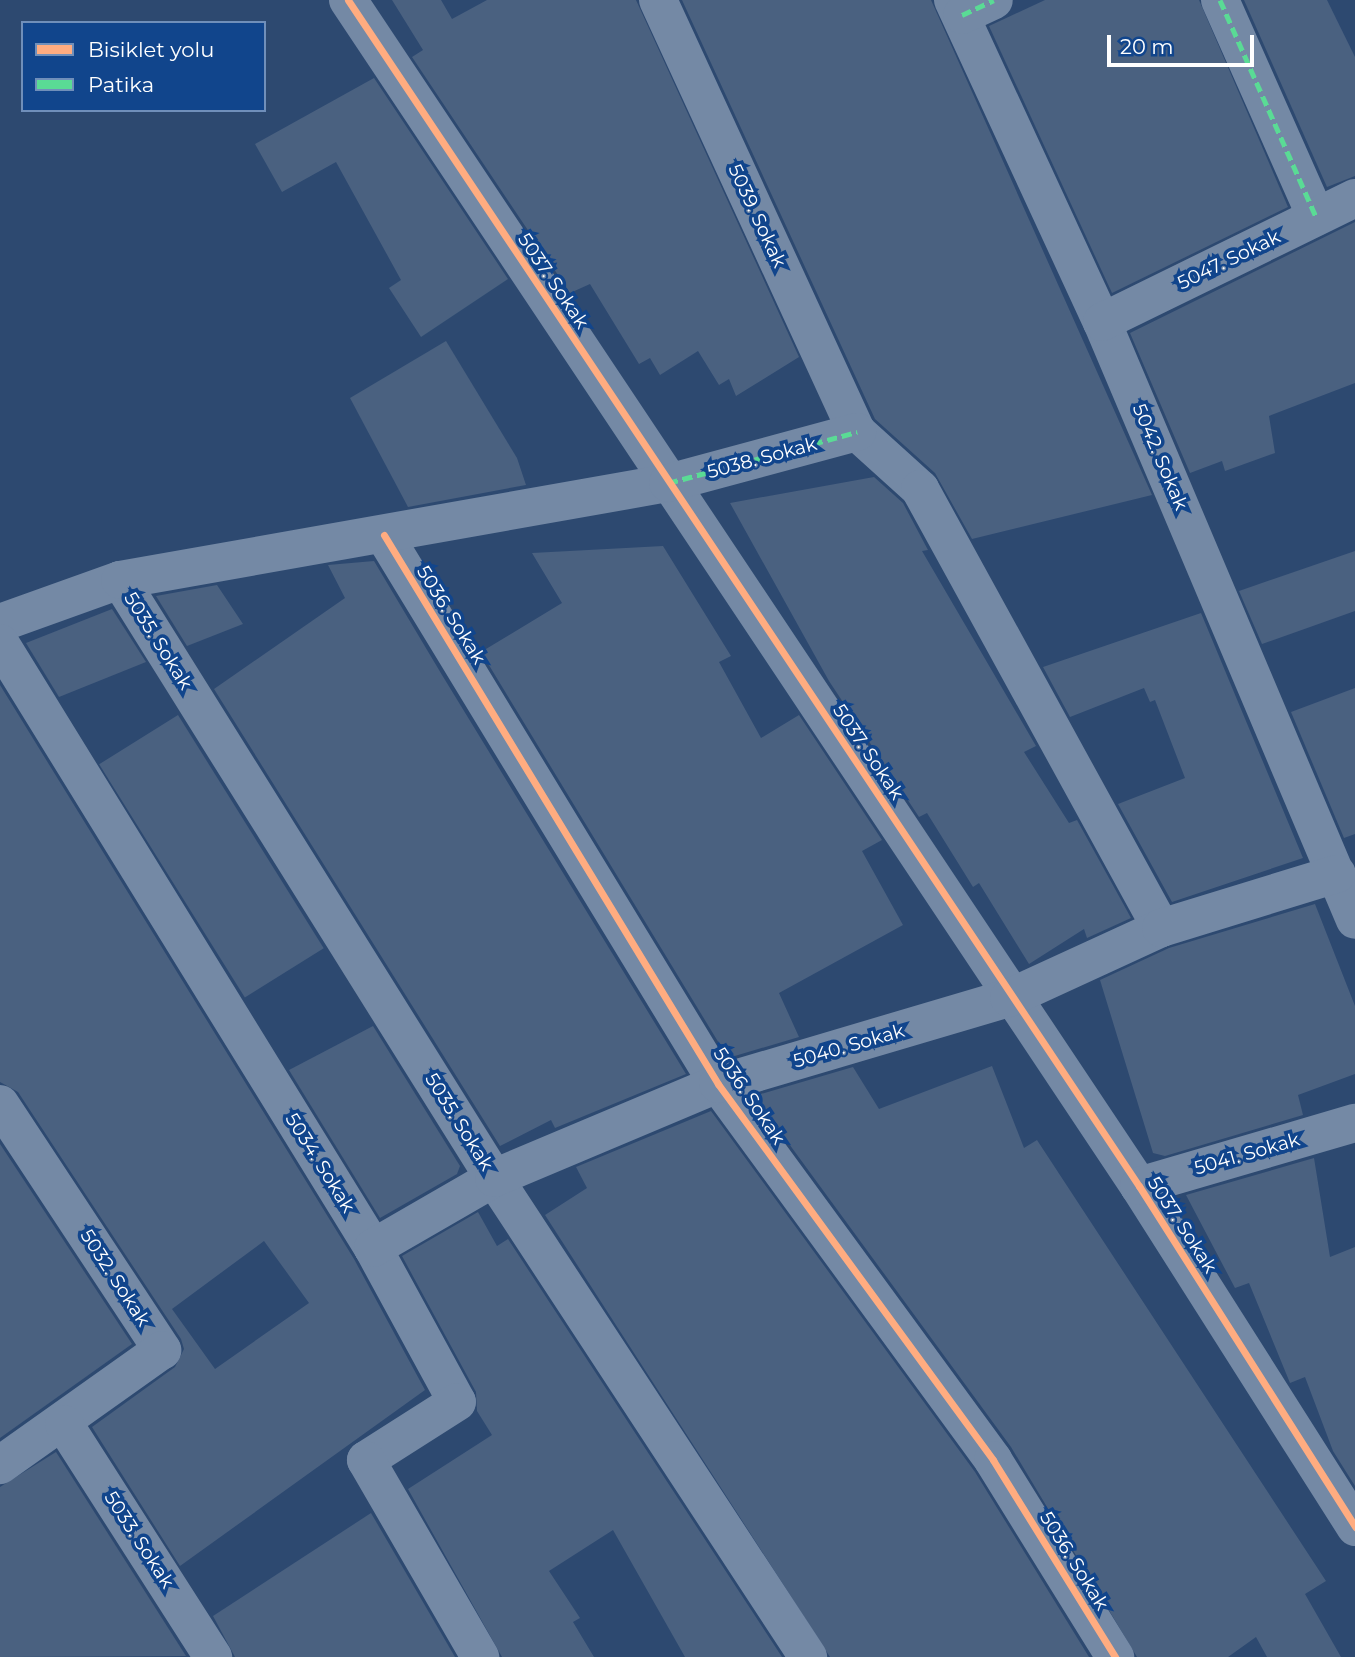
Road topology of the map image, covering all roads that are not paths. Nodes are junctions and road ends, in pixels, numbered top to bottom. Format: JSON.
{"nodes":[{"id":1,"x":348,"y":0,"type":"edge"},
{"id":2,"x":658,"y":0,"type":"edge"},
{"id":3,"x":1220,"y":0,"type":"edge"},
{"id":4,"x":970,"y":5,"type":"edge"},
{"id":5,"x":1355,"y":198,"type":"edge"},
{"id":6,"x":1316,"y":218,"type":"junction"},
{"id":7,"x":1102,"y":322,"type":"junction"},
{"id":8,"x":857,"y":432,"type":"junction"},
{"id":9,"x":668,"y":483,"type":"junction"},
{"id":10,"x":384,"y":535,"type":"junction"},
{"id":11,"x":120,"y":580,"type":"junction"},
{"id":12,"x":0,"y":623,"type":"edge"},
{"id":13,"x":0,"y":643,"type":"edge"},
{"id":14,"x":1337,"y":874,"type":"junction"},
{"id":15,"x":1355,"y":919,"type":"edge"},
{"id":16,"x":1161,"y":928,"type":"junction"},
{"id":17,"x":1009,"y":998,"type":"junction"},
{"id":18,"x":718,"y":1084,"type":"junction"},
{"id":19,"x":0,"y":1104,"type":"edge"},
{"id":20,"x":1355,"y":1123,"type":"edge"},
{"id":21,"x":494,"y":1178,"type":"junction"},
{"id":22,"x":1139,"y":1186,"type":"junction"},
{"id":23,"x":373,"y":1248,"type":"junction"},
{"id":24,"x":64,"y":1424,"type":"junction"},
{"id":25,"x":0,"y":1465,"type":"edge"},
{"id":26,"x":1355,"y":1527,"type":"edge"},
{"id":27,"x":213,"y":1657,"type":"edge"},
{"id":28,"x":480,"y":1657,"type":"edge"},
{"id":29,"x":808,"y":1657,"type":"edge"},
{"id":30,"x":1115,"y":1657,"type":"edge"}],
"edges":[{"from":1,"to":9,"type":"street","name":"5037. Sokak"},
{"from":2,"to":8,"type":"street","name":"5039. Sokak"},
{"from":3,"to":6,"type":"street"},
{"from":4,"to":7,"type":"street","name":"5042. Sokak"},
{"from":5,"to":6,"type":"street","name":"5047. Sokak"},
{"from":6,"to":7,"type":"street","name":"5047. Sokak"},
{"from":7,"to":14,"type":"street","name":"5042. Sokak"},
{"from":8,"to":9,"type":"street","name":"5038. Sokak"},
{"from":8,"to":16,"type":"street"},
{"from":9,"to":10,"type":"street","name":"5038. Sokak"},
{"from":9,"to":17,"type":"street","name":"5037. Sokak"},
{"from":10,"to":11,"type":"street","name":"5038. Sokak"},
{"from":10,"to":18,"type":"street","name":"5036. Sokak"},
{"from":11,"to":12,"type":"street","name":"5038. Sokak"},
{"from":11,"to":21,"type":"street","name":"5035. Sokak"},
{"from":13,"to":23,"type":"street","name":"5034. Sokak"},
{"from":14,"to":15,"type":"street","name":"5042. Sokak"},
{"from":14,"to":16,"type":"street","name":"5040. Sokak"},
{"from":16,"to":17,"type":"street","name":"5040. Sokak"},
{"from":17,"to":18,"type":"street","name":"5040. Sokak"},
{"from":17,"to":22,"type":"street","name":"5037. Sokak"},
{"from":18,"to":21,"type":"street","name":"5040. Sokak"},
{"from":18,"to":30,"type":"street","name":"5036. Sokak"},
{"from":19,"to":24,"type":"street","name":"5032. Sokak"},
{"from":20,"to":22,"type":"street","name":"5041. Sokak"},
{"from":21,"to":23,"type":"street","name":"5040. Sokak"},
{"from":21,"to":29,"type":"street","name":"5035. Sokak"},
{"from":22,"to":26,"type":"street","name":"5037. Sokak"},
{"from":23,"to":28,"type":"street","name":"5034. Sokak"},
{"from":24,"to":25,"type":"street"},
{"from":24,"to":27,"type":"street","name":"5033. Sokak"}]}
